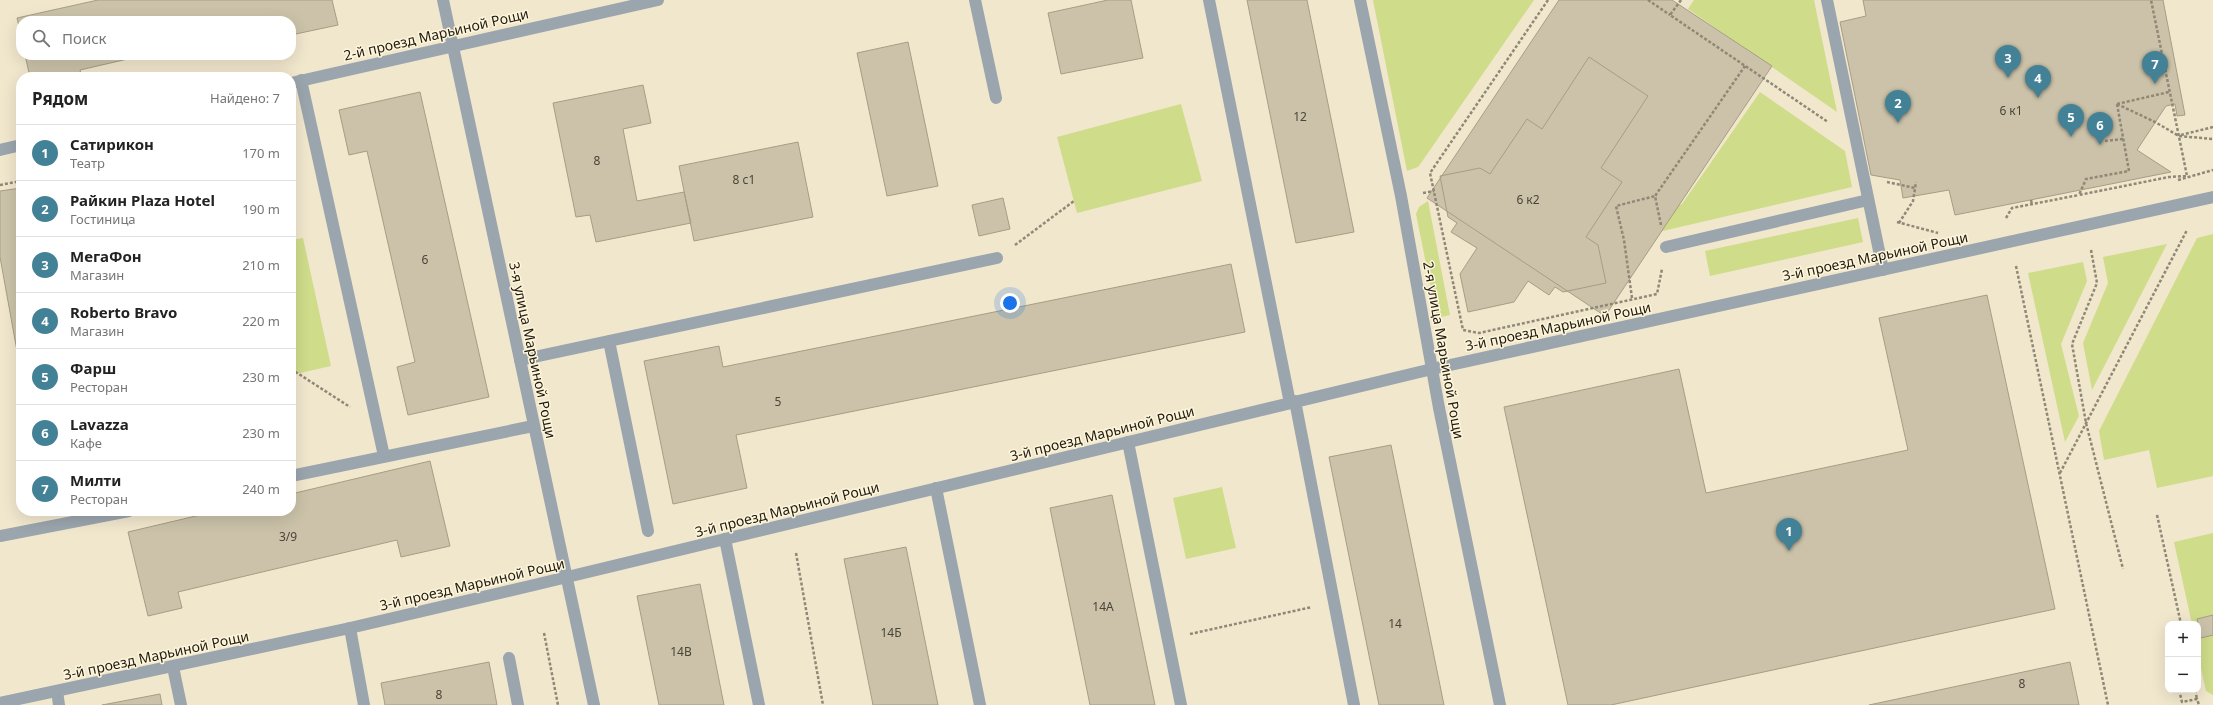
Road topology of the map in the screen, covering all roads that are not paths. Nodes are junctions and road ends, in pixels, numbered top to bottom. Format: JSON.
{"nodes":[{"id":1,"x":443,"y":0,"type":"edge"},
{"id":2,"x":658,"y":0,"type":"edge"},
{"id":3,"x":975,"y":0,"type":"edge"},
{"id":4,"x":1209,"y":0,"type":"edge"},
{"id":5,"x":1360,"y":0,"type":"edge"},
{"id":6,"x":1827,"y":0,"type":"edge"},
{"id":7,"x":453,"y":45,"type":"junction"},
{"id":8,"x":296,"y":81,"type":"edge"},
{"id":9,"x":996,"y":98,"type":"dead end"},
{"id":10,"x":16,"y":146,"type":"edge"},
{"id":11,"x":0,"y":150,"type":"edge"},
{"id":12,"x":2213,"y":197,"type":"edge"},
{"id":13,"x":1868,"y":200,"type":"junction"},
{"id":14,"x":1666,"y":247,"type":"road end"},
{"id":15,"x":997,"y":258,"type":"road end"},
{"id":16,"x":1883,"y":270,"type":"junction"},
{"id":17,"x":609,"y":341,"type":"junction"},
{"id":18,"x":520,"y":360,"type":"junction"},
{"id":19,"x":1432,"y":369,"type":"junction"},
{"id":20,"x":1293,"y":402,"type":"junction"},
{"id":21,"x":533,"y":426,"type":"junction"},
{"id":22,"x":1128,"y":442,"type":"junction"},
{"id":23,"x":384,"y":456,"type":"junction"},
{"id":24,"x":296,"y":475,"type":"edge"},
{"id":25,"x":936,"y":488,"type":"junction"},
{"id":26,"x":103,"y":516,"type":"edge"},
{"id":27,"x":648,"y":531,"type":"dead end"},
{"id":28,"x":0,"y":536,"type":"edge"},
{"id":29,"x":725,"y":539,"type":"junction"},
{"id":30,"x":568,"y":577,"type":"junction"},
{"id":31,"x":350,"y":628,"type":"junction"},
{"id":32,"x":509,"y":658,"type":"dead end"},
{"id":33,"x":173,"y":667,"type":"junction"},
{"id":34,"x":57,"y":692,"type":"junction"},
{"id":35,"x":0,"y":704,"type":"edge"},
{"id":36,"x":59,"y":705,"type":"edge"},
{"id":37,"x":180,"y":705,"type":"edge"},
{"id":38,"x":364,"y":705,"type":"edge"},
{"id":39,"x":518,"y":705,"type":"edge"},
{"id":40,"x":594,"y":705,"type":"edge"},
{"id":41,"x":759,"y":705,"type":"edge"},
{"id":42,"x":980,"y":705,"type":"edge"},
{"id":43,"x":1181,"y":705,"type":"edge"},
{"id":44,"x":1354,"y":705,"type":"edge"},
{"id":45,"x":1500,"y":705,"type":"edge"}],
"edges":[{"from":1,"to":7,"type":"street","name":"3-я улица Марьиной Рощи"},
{"from":2,"to":7,"type":"street","name":"2-й проезд Марьиной Рощи"},
{"from":3,"to":9,"type":"street"},
{"from":4,"to":20,"type":"street"},
{"from":5,"to":19,"type":"street","name":"2-я улица Марьиной Рощи"},
{"from":6,"to":13,"type":"street"},
{"from":7,"to":8,"type":"street","name":"2-й проезд Марьиной Рощи"},
{"from":7,"to":18,"type":"street","name":"3-я улица Марьиной Рощи"},
{"from":8,"to":23,"type":"street"},
{"from":10,"to":11,"type":"street"},
{"from":12,"to":16,"type":"street","name":"3-й проезд Марьиной Рощи"},
{"from":13,"to":14,"type":"street"},
{"from":13,"to":16,"type":"street"},
{"from":15,"to":17,"type":"street"},
{"from":16,"to":19,"type":"street","name":"3-й проезд Марьиной Рощи"},
{"from":17,"to":18,"type":"street"},
{"from":17,"to":27,"type":"street"},
{"from":18,"to":21,"type":"street","name":"3-я улица Марьиной Рощи"},
{"from":19,"to":20,"type":"street","name":"3-й проезд Марьиной Рощи"},
{"from":19,"to":45,"type":"street","name":"2-я улица Марьиной Рощи"},
{"from":20,"to":22,"type":"street","name":"3-й проезд Марьиной Рощи"},
{"from":20,"to":44,"type":"street"},
{"from":21,"to":23,"type":"street"},
{"from":21,"to":30,"type":"street","name":"3-я улица Марьиной Рощи"},
{"from":22,"to":25,"type":"street","name":"3-й проезд Марьиной Рощи"},
{"from":22,"to":43,"type":"street"},
{"from":23,"to":24,"type":"street"},
{"from":25,"to":29,"type":"street","name":"3-й проезд Марьиной Рощи"},
{"from":25,"to":42,"type":"street"},
{"from":26,"to":28,"type":"street"},
{"from":29,"to":30,"type":"street","name":"3-й проезд Марьиной Рощи"},
{"from":29,"to":41,"type":"street"},
{"from":30,"to":31,"type":"street","name":"3-й проезд Марьиной Рощи"},
{"from":30,"to":40,"type":"street","name":"3-я улица Марьиной Рощи"},
{"from":31,"to":33,"type":"street","name":"3-й проезд Марьиной Рощи"},
{"from":31,"to":38,"type":"street"},
{"from":32,"to":39,"type":"street"},
{"from":33,"to":34,"type":"street","name":"3-й проезд Марьиной Рощи"},
{"from":33,"to":37,"type":"street"},
{"from":34,"to":35,"type":"street","name":"3-й проезд Марьиной Рощи"},
{"from":34,"to":36,"type":"street"}]}
